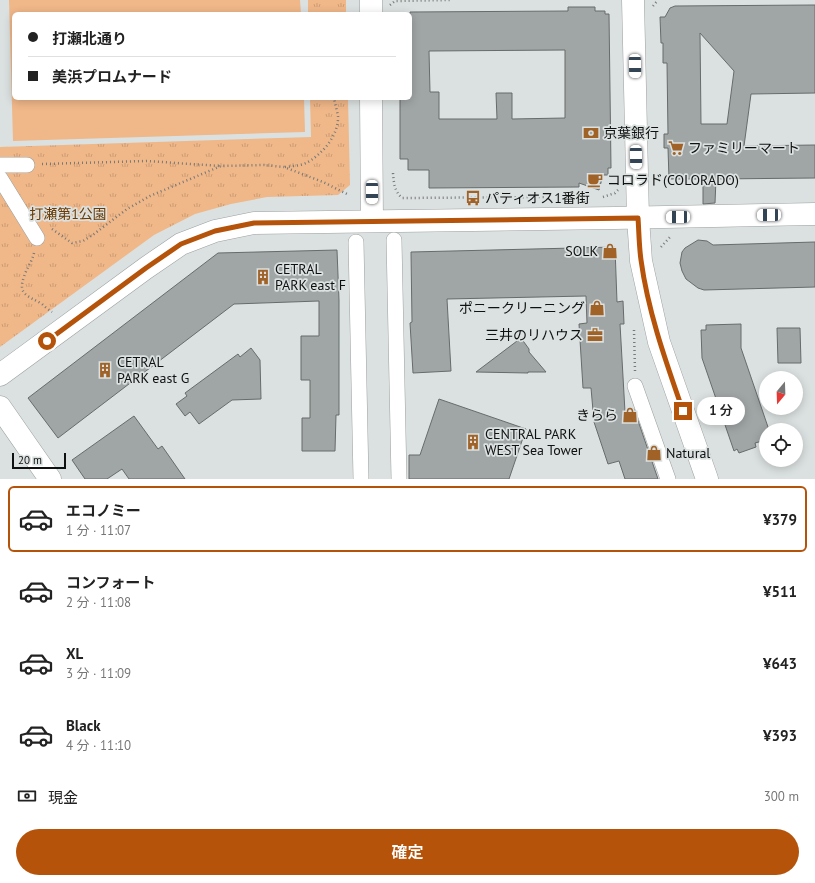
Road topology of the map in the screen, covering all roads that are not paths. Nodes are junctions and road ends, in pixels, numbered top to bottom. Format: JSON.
{"nodes":[{"id":1,"x":633,"y":0,"type":"edge"},
{"id":2,"x":372,"y":100,"type":"edge"},
{"id":3,"x":0,"y":165,"type":"edge"},
{"id":4,"x":27,"y":165,"type":"road end"},
{"id":5,"x":0,"y":178,"type":"edge"},
{"id":6,"x":815,"y":214,"type":"edge"},
{"id":7,"x":638,"y":218,"type":"junction"},
{"id":8,"x":372,"y":220,"type":"junction"},
{"id":9,"x":38,"y":237,"type":"road end"},
{"id":10,"x":394,"y":240,"type":"dead end"},
{"id":11,"x":356,"y":242,"type":"dead end"},
{"id":12,"x":0,"y":375,"type":"edge"},
{"id":13,"x":635,"y":386,"type":"road end"},
{"id":14,"x":0,"y":407,"type":"edge"},
{"id":15,"x":50,"y":479,"type":"edge"},
{"id":16,"x":361,"y":479,"type":"edge"},
{"id":17,"x":399,"y":479,"type":"edge"},
{"id":18,"x":668,"y":479,"type":"edge"},
{"id":19,"x":707,"y":479,"type":"edge"}],
"edges":[{"from":1,"to":7,"type":"street"},
{"from":2,"to":8,"type":"street"},
{"from":3,"to":4,"type":"street"},
{"from":5,"to":9,"type":"street"},
{"from":6,"to":7,"type":"street"},
{"from":7,"to":8,"type":"street"},
{"from":7,"to":19,"type":"street"},
{"from":8,"to":12,"type":"street"},
{"from":10,"to":17,"type":"street"},
{"from":11,"to":16,"type":"street"},
{"from":13,"to":18,"type":"street"},
{"from":14,"to":15,"type":"street"}]}
